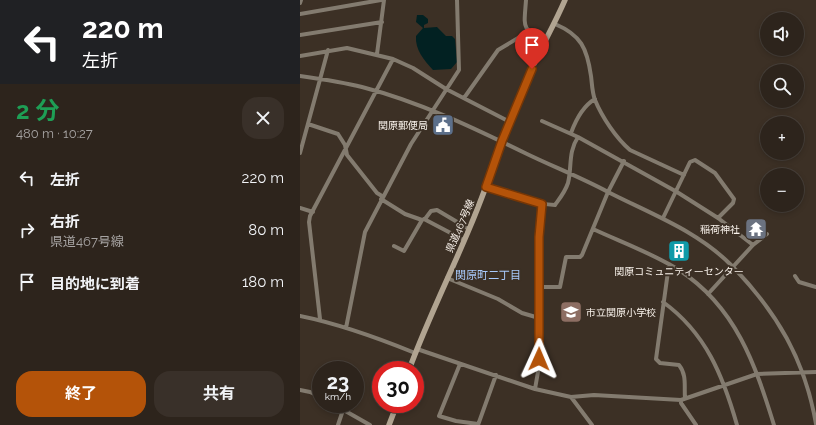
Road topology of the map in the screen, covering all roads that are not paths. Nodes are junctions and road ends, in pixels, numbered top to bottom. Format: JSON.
{"nodes":[{"id":1,"x":301,"y":0,"type":"edge"},
{"id":2,"x":344,"y":0,"type":"edge"},
{"id":3,"x":381,"y":0,"type":"edge"},
{"id":4,"x":384,"y":0,"type":"edge"},
{"id":5,"x":457,"y":0,"type":"edge"},
{"id":6,"x":526,"y":0,"type":"edge"},
{"id":7,"x":565,"y":0,"type":"edge"},
{"id":8,"x":300,"y":3,"type":"edge"},
{"id":9,"x":342,"y":7,"type":"junction"},
{"id":10,"x":300,"y":14,"type":"edge"},
{"id":11,"x":382,"y":22,"type":"junction"},
{"id":12,"x":555,"y":24,"type":"junction"},
{"id":13,"x":528,"y":32,"type":"junction"},
{"id":14,"x":300,"y":35,"type":"edge"},
{"id":15,"x":546,"y":43,"type":"junction"},
{"id":16,"x":328,"y":50,"type":"junction"},
{"id":17,"x":377,"y":54,"type":"junction"},
{"id":18,"x":300,"y":56,"type":"edge"},
{"id":19,"x":393,"y":59,"type":"junction"},
{"id":20,"x":300,"y":76,"type":"edge"},
{"id":21,"x":320,"y":79,"type":"junction"},
{"id":22,"x":446,"y":89,"type":"junction"},
{"id":23,"x":377,"y":92,"type":"junction"},
{"id":24,"x":464,"y":98,"type":"junction"},
{"id":25,"x":595,"y":99,"type":"junction"},
{"id":26,"x":431,"y":110,"type":"junction"},
{"id":27,"x":542,"y":121,"type":"dead end"},
{"id":28,"x":510,"y":122,"type":"junction"},
{"id":29,"x":308,"y":124,"type":"junction"},
{"id":30,"x":571,"y":133,"type":"junction"},
{"id":31,"x":578,"y":137,"type":"junction"},
{"id":32,"x":502,"y":141,"type":"junction"},
{"id":33,"x":346,"y":149,"type":"junction"},
{"id":34,"x":300,"y":153,"type":"edge"},
{"id":35,"x":624,"y":161,"type":"junction"},
{"id":36,"x":569,"y":173,"type":"junction"},
{"id":37,"x":684,"y":175,"type":"junction"},
{"id":38,"x":486,"y":187,"type":"junction"},
{"id":39,"x":608,"y":192,"type":"junction"},
{"id":40,"x":677,"y":192,"type":"junction"},
{"id":41,"x":382,"y":198,"type":"junction"},
{"id":42,"x":542,"y":204,"type":"junction"},
{"id":43,"x":300,"y":208,"type":"edge"},
{"id":44,"x":313,"y":212,"type":"junction"},
{"id":45,"x":663,"y":218,"type":"junction"},
{"id":46,"x":718,"y":218,"type":"junction"},
{"id":47,"x":423,"y":219,"type":"junction"},
{"id":48,"x":469,"y":229,"type":"junction"},
{"id":49,"x":593,"y":229,"type":"junction"},
{"id":50,"x":767,"y":234,"type":"dead end"},
{"id":51,"x":464,"y":240,"type":"junction"},
{"id":52,"x":753,"y":245,"type":"junction"},
{"id":53,"x":394,"y":246,"type":"dead end"},
{"id":54,"x":669,"y":264,"type":"junction"},
{"id":55,"x":733,"y":266,"type":"junction"},
{"id":56,"x":795,"y":276,"type":"dead end"},
{"id":57,"x":447,"y":278,"type":"junction"},
{"id":58,"x":539,"y":287,"type":"junction"},
{"id":59,"x":816,"y":288,"type":"edge"},
{"id":60,"x":708,"y":294,"type":"junction"},
{"id":61,"x":663,"y":302,"type":"junction"},
{"id":62,"x":300,"y":316,"type":"edge"},
{"id":63,"x":540,"y":318,"type":"junction"},
{"id":64,"x":320,"y":319,"type":"junction"},
{"id":65,"x":346,"y":328,"type":"junction"},
{"id":66,"x":416,"y":351,"type":"junction"},
{"id":67,"x":412,"y":361,"type":"edge"},
{"id":68,"x":460,"y":364,"type":"junction"},
{"id":69,"x":816,"y":372,"type":"edge"},
{"id":70,"x":803,"y":373,"type":"junction"},
{"id":71,"x":757,"y":374,"type":"junction"},
{"id":72,"x":496,"y":375,"type":"junction"},
{"id":73,"x":724,"y":384,"type":"junction"},
{"id":74,"x":535,"y":389,"type":"junction"},
{"id":75,"x":300,"y":390,"type":"edge"},
{"id":76,"x":312,"y":393,"type":"edge"},
{"id":77,"x":571,"y":397,"type":"junction"},
{"id":78,"x":683,"y":399,"type":"junction"},
{"id":79,"x":342,"y":413,"type":"edge"},
{"id":80,"x":348,"y":413,"type":"edge"},
{"id":81,"x":393,"y":413,"type":"edge"},
{"id":82,"x":456,"y":423,"type":"edge"},
{"id":83,"x":478,"y":424,"type":"edge"},
{"id":84,"x":816,"y":424,"type":"edge"},
{"id":85,"x":338,"y":425,"type":"edge"},
{"id":86,"x":370,"y":425,"type":"edge"},
{"id":87,"x":389,"y":425,"type":"edge"},
{"id":88,"x":592,"y":425,"type":"edge"},
{"id":89,"x":696,"y":425,"type":"edge"},
{"id":90,"x":737,"y":425,"type":"edge"},
{"id":91,"x":774,"y":425,"type":"edge"}],
"edges":[{"from":1,"to":8,"type":"street"},
{"from":2,"to":9,"type":"street"},
{"from":3,"to":9,"type":"street"},
{"from":4,"to":11,"type":"street"},
{"from":5,"to":22,"type":"street"},
{"from":6,"to":13,"type":"street"},
{"from":7,"to":12,"type":"main road","name":"県道467号線"},
{"from":9,"to":10,"type":"street"},
{"from":11,"to":14,"type":"street"},
{"from":11,"to":17,"type":"street"},
{"from":12,"to":15,"type":"main road","name":"県道467号線"},
{"from":12,"to":25,"type":"street"},
{"from":13,"to":15,"type":"street"},
{"from":13,"to":24,"type":"street"},
{"from":15,"to":28,"type":"main road","name":"県道467号線"},
{"from":16,"to":17,"type":"street"},
{"from":16,"to":18,"type":"street"},
{"from":16,"to":21,"type":"street"},
{"from":17,"to":19,"type":"street"},
{"from":19,"to":22,"type":"street"},
{"from":19,"to":23,"type":"street"},
{"from":20,"to":21,"type":"street"},
{"from":21,"to":23,"type":"street"},
{"from":21,"to":29,"type":"street"},
{"from":22,"to":24,"type":"street"},
{"from":22,"to":26,"type":"street"},
{"from":23,"to":26,"type":"street"},
{"from":23,"to":33,"type":"street"},
{"from":24,"to":28,"type":"street"},
{"from":25,"to":30,"type":"street"},
{"from":25,"to":37,"type":"street"},
{"from":26,"to":32,"type":"street"},
{"from":26,"to":41,"type":"street"},
{"from":27,"to":30,"type":"street"},
{"from":28,"to":32,"type":"main road","name":"県道467号線"},
{"from":29,"to":33,"type":"street"},
{"from":29,"to":34,"type":"street"},
{"from":30,"to":31,"type":"street"},
{"from":31,"to":35,"type":"street"},
{"from":31,"to":36,"type":"street"},
{"from":32,"to":36,"type":"street"},
{"from":32,"to":38,"type":"main road","name":"県道467号線"},
{"from":33,"to":41,"type":"street"},
{"from":33,"to":44,"type":"street"},
{"from":35,"to":39,"type":"street"},
{"from":35,"to":40,"type":"street"},
{"from":36,"to":39,"type":"street"},
{"from":36,"to":42,"type":"street"},
{"from":37,"to":40,"type":"street"},
{"from":37,"to":46,"type":"street"},
{"from":38,"to":42,"type":"street"},
{"from":38,"to":48,"type":"main road","name":"県道467号線"},
{"from":39,"to":45,"type":"street"},
{"from":39,"to":49,"type":"street"},
{"from":40,"to":45,"type":"street"},
{"from":40,"to":46,"type":"street"},
{"from":41,"to":47,"type":"street"},
{"from":41,"to":65,"type":"street"},
{"from":42,"to":58,"type":"street"},
{"from":43,"to":44,"type":"street"},
{"from":44,"to":64,"type":"street"},
{"from":45,"to":55,"type":"street"},
{"from":46,"to":52,"type":"street"},
{"from":47,"to":48,"type":"street"},
{"from":47,"to":51,"type":"street"},
{"from":47,"to":53,"type":"street"},
{"from":48,"to":51,"type":"main road","name":"県道467号線"},
{"from":49,"to":54,"type":"street"},
{"from":49,"to":58,"type":"street"},
{"from":50,"to":52,"type":"street"},
{"from":51,"to":57,"type":"main road","name":"県道467号線"},
{"from":52,"to":55,"type":"street"},
{"from":54,"to":60,"type":"street"},
{"from":54,"to":61,"type":"street"},
{"from":55,"to":60,"type":"street"},
{"from":55,"to":70,"type":"street"},
{"from":56,"to":59,"type":"street"},
{"from":57,"to":63,"type":"street"},
{"from":57,"to":66,"type":"main road","name":"県道467号線"},
{"from":58,"to":63,"type":"street"},
{"from":60,"to":71,"type":"street"},
{"from":61,"to":73,"type":"street"},
{"from":61,"to":78,"type":"street"},
{"from":62,"to":64,"type":"street"},
{"from":63,"to":74,"type":"street"},
{"from":64,"to":65,"type":"street"},
{"from":65,"to":66,"type":"street"},
{"from":66,"to":67,"type":"main road","name":"県道467号線"},
{"from":66,"to":68,"type":"street"},
{"from":68,"to":72,"type":"street"},
{"from":68,"to":82,"type":"street"},
{"from":69,"to":70,"type":"street"},
{"from":70,"to":71,"type":"street"},
{"from":70,"to":84,"type":"street"},
{"from":71,"to":73,"type":"street"},
{"from":71,"to":91,"type":"street"},
{"from":72,"to":74,"type":"street"},
{"from":72,"to":83,"type":"street"},
{"from":73,"to":78,"type":"street"},
{"from":73,"to":90,"type":"street"},
{"from":74,"to":77,"type":"street"},
{"from":75,"to":76,"type":"street"},
{"from":77,"to":78,"type":"street"},
{"from":77,"to":88,"type":"street"},
{"from":78,"to":89,"type":"street"},
{"from":79,"to":85,"type":"street"},
{"from":80,"to":86,"type":"street"},
{"from":81,"to":87,"type":"main road"},
{"from":82,"to":83,"type":"street"}]}
